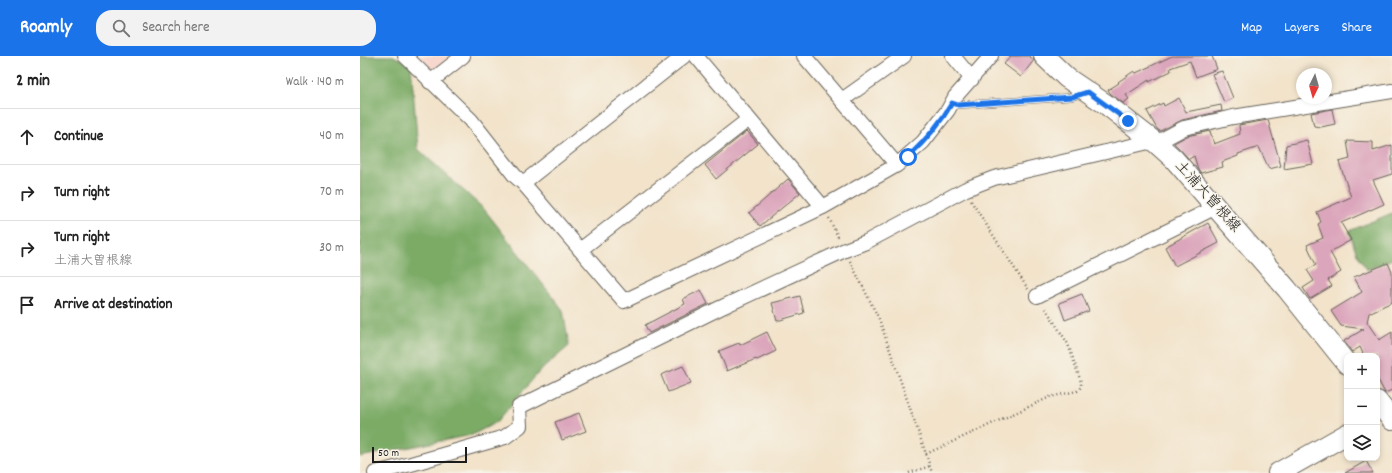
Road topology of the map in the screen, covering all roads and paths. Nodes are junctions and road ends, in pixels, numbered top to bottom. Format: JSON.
{"nodes":[{"id":1,"x":404,"y":56,"type":"edge"},
{"id":2,"x":463,"y":56,"type":"edge"},
{"id":3,"x":684,"y":56,"type":"edge"},
{"id":4,"x":696,"y":56,"type":"edge"},
{"id":5,"x":804,"y":56,"type":"edge"},
{"id":6,"x":904,"y":56,"type":"edge"},
{"id":7,"x":953,"y":56,"type":"edge"},
{"id":8,"x":1044,"y":56,"type":"edge"},
{"id":9,"x":989,"y":57,"type":"edge"},
{"id":10,"x":972,"y":79,"type":"junction"},
{"id":11,"x":430,"y":82,"type":"junction"},
{"id":12,"x":1392,"y":91,"type":"edge"},
{"id":13,"x":1088,"y":92,"type":"junction"},
{"id":14,"x":842,"y":100,"type":"junction"},
{"id":15,"x":952,"y":103,"type":"junction"},
{"id":16,"x":748,"y":119,"type":"junction"},
{"id":17,"x":1155,"y":142,"type":"junction"},
{"id":18,"x":897,"y":165,"type":"junction"},
{"id":19,"x":522,"y":183,"type":"junction"},
{"id":20,"x":966,"y":189,"type":"junction"},
{"id":21,"x":823,"y":207,"type":"junction"},
{"id":22,"x":1216,"y":207,"type":"junction"},
{"id":23,"x":580,"y":250,"type":"junction"},
{"id":24,"x":845,"y":250,"type":"junction"},
{"id":25,"x":1037,"y":296,"type":"junction"},
{"id":26,"x":1344,"y":360,"type":"edge"},
{"id":27,"x":1344,"y":436,"type":"edge"},
{"id":28,"x":926,"y":454,"type":"junction"},
{"id":29,"x":930,"y":466,"type":"junction"},
{"id":30,"x":374,"y":473,"type":"edge"},
{"id":31,"x":909,"y":473,"type":"edge"},
{"id":32,"x":932,"y":473,"type":"edge"},
{"id":33,"x":1278,"y":473,"type":"edge"}],
"edges":[{"from":1,"to":11,"type":"street"},
{"from":2,"to":11,"type":"street"},
{"from":3,"to":19,"type":"street"},
{"from":4,"to":16,"type":"street"},
{"from":5,"to":14,"type":"street"},
{"from":6,"to":14,"type":"street"},
{"from":7,"to":10,"type":"street"},
{"from":8,"to":13,"type":"main road","name":"土浦大曽根線"},
{"from":9,"to":10,"type":"street"},
{"from":10,"to":15,"type":"street"},
{"from":11,"to":19,"type":"street"},
{"from":12,"to":17,"type":"street"},
{"from":13,"to":15,"type":"lane"},
{"from":13,"to":17,"type":"main road","name":"土浦大曽根線"},
{"from":14,"to":18,"type":"street"},
{"from":15,"to":18,"type":"street"},
{"from":16,"to":21,"type":"street"},
{"from":16,"to":23,"type":"street"},
{"from":17,"to":20,"type":"street"},
{"from":17,"to":22,"type":"main road","name":"土浦大曽根線"},
{"from":18,"to":21,"type":"street"},
{"from":19,"to":23,"type":"street"},
{"from":20,"to":24,"type":"street"},
{"from":20,"to":25,"type":"path"},
{"from":21,"to":23,"type":"street"},
{"from":21,"to":24,"type":"path"},
{"from":22,"to":25,"type":"street"},
{"from":22,"to":26,"type":"main road","name":"土浦大曽根線"},
{"from":24,"to":28,"type":"path"},
{"from":24,"to":30,"type":"street"},
{"from":25,"to":28,"type":"path"},
{"from":27,"to":33,"type":"main road"},
{"from":28,"to":29,"type":"path"},
{"from":29,"to":31,"type":"path"},
{"from":29,"to":32,"type":"path"}]}
